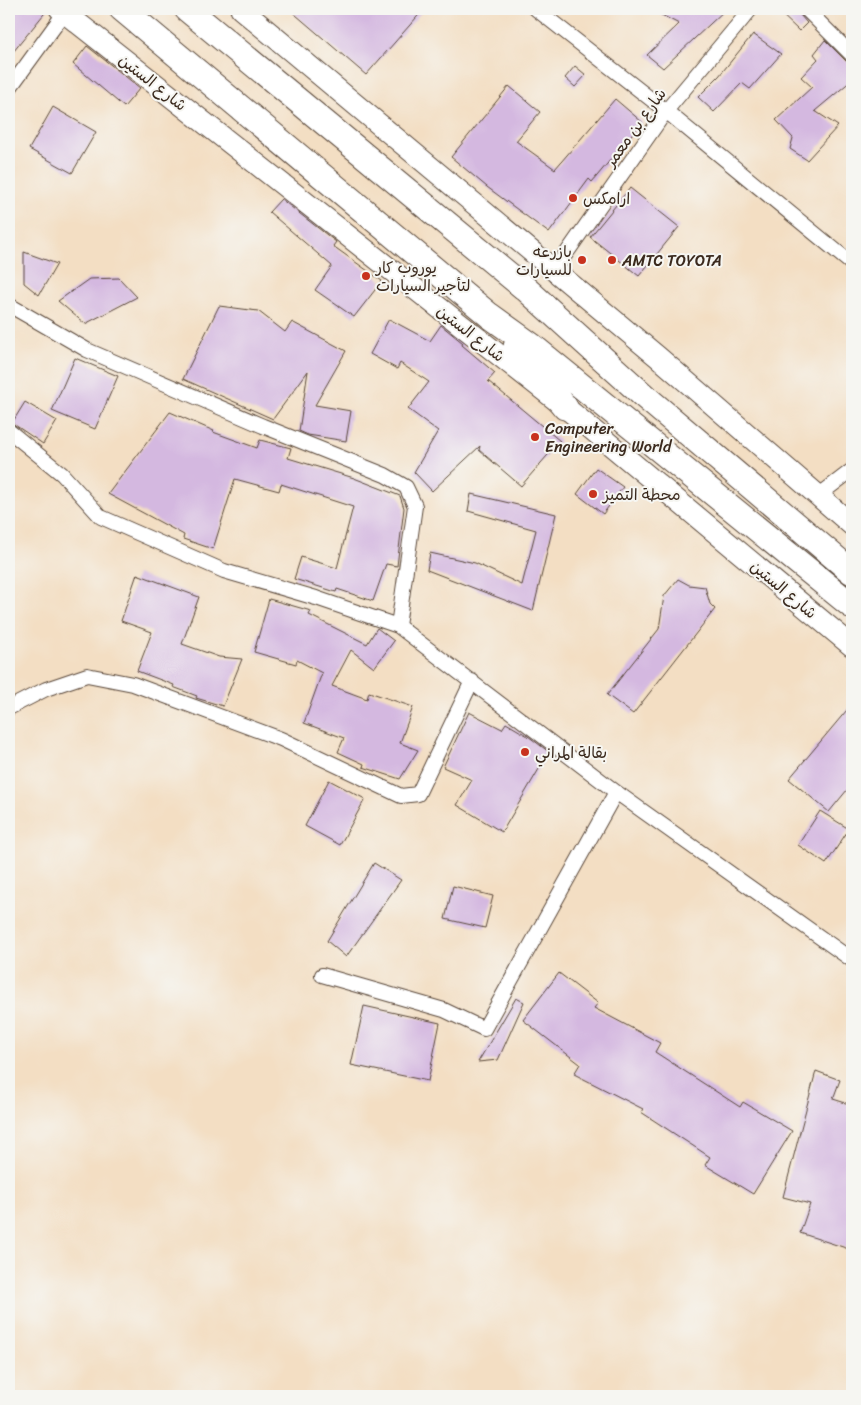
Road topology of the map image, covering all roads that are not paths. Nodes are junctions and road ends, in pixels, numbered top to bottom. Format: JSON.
{"nodes":[{"id":1,"x":122,"y":9,"type":"edge"},
{"id":2,"x":187,"y":9,"type":"edge"},
{"id":3,"x":241,"y":9,"type":"edge"},
{"id":4,"x":536,"y":9,"type":"edge"},
{"id":5,"x":752,"y":9,"type":"edge"},
{"id":6,"x":806,"y":9,"type":"edge"},
{"id":7,"x":63,"y":11,"type":"edge"},
{"id":8,"x":852,"y":55,"type":"edge"},
{"id":9,"x":9,"y":89,"type":"edge"},
{"id":10,"x":666,"y":111,"type":"junction"},
{"id":11,"x":852,"y":264,"type":"edge"},
{"id":12,"x":554,"y":271,"type":"junction"},
{"id":13,"x":9,"y":305,"type":"edge"},
{"id":14,"x":489,"y":315,"type":"junction"},
{"id":15,"x":565,"y":407,"type":"junction"},
{"id":16,"x":9,"y":431,"type":"edge"},
{"id":17,"x":852,"y":470,"type":"edge"},
{"id":18,"x":818,"y":496,"type":"junction"},
{"id":19,"x":852,"y":525,"type":"edge"},
{"id":20,"x":852,"y":572,"type":"edge"},
{"id":21,"x":852,"y":606,"type":"edge"},
{"id":22,"x":398,"y":626,"type":"junction"},
{"id":23,"x":852,"y":646,"type":"edge"},
{"id":24,"x":472,"y":681,"type":"junction"},
{"id":25,"x":9,"y":708,"type":"edge"},
{"id":26,"x":616,"y":792,"type":"junction"},
{"id":27,"x":852,"y":960,"type":"edge"},
{"id":28,"x":322,"y":975,"type":"dead end"}],
"edges":[{"from":1,"to":14,"type":"highway","name":"شارع الستين"},
{"from":2,"to":20,"type":"highway"},
{"from":3,"to":12,"type":"main road"},
{"from":4,"to":10,"type":"street"},
{"from":5,"to":10,"type":"street","name":"شارع بن معمر"},
{"from":6,"to":8,"type":"street"},
{"from":7,"to":9,"type":"street"},
{"from":7,"to":15,"type":"main road","name":"شارع الستين"},
{"from":10,"to":11,"type":"street"},
{"from":10,"to":12,"type":"street","name":"شارع بن معمر"},
{"from":12,"to":18,"type":"main road"},
{"from":13,"to":22,"type":"street"},
{"from":14,"to":15,"type":"highway"},
{"from":14,"to":21,"type":"highway","name":"شارع الستين"},
{"from":15,"to":23,"type":"main road","name":"شارع الستين"},
{"from":16,"to":22,"type":"street"},
{"from":17,"to":18,"type":"street"},
{"from":18,"to":19,"type":"main road"},
{"from":22,"to":24,"type":"street"},
{"from":24,"to":25,"type":"street"},
{"from":24,"to":26,"type":"street"},
{"from":26,"to":27,"type":"street"},
{"from":26,"to":28,"type":"street"}]}
